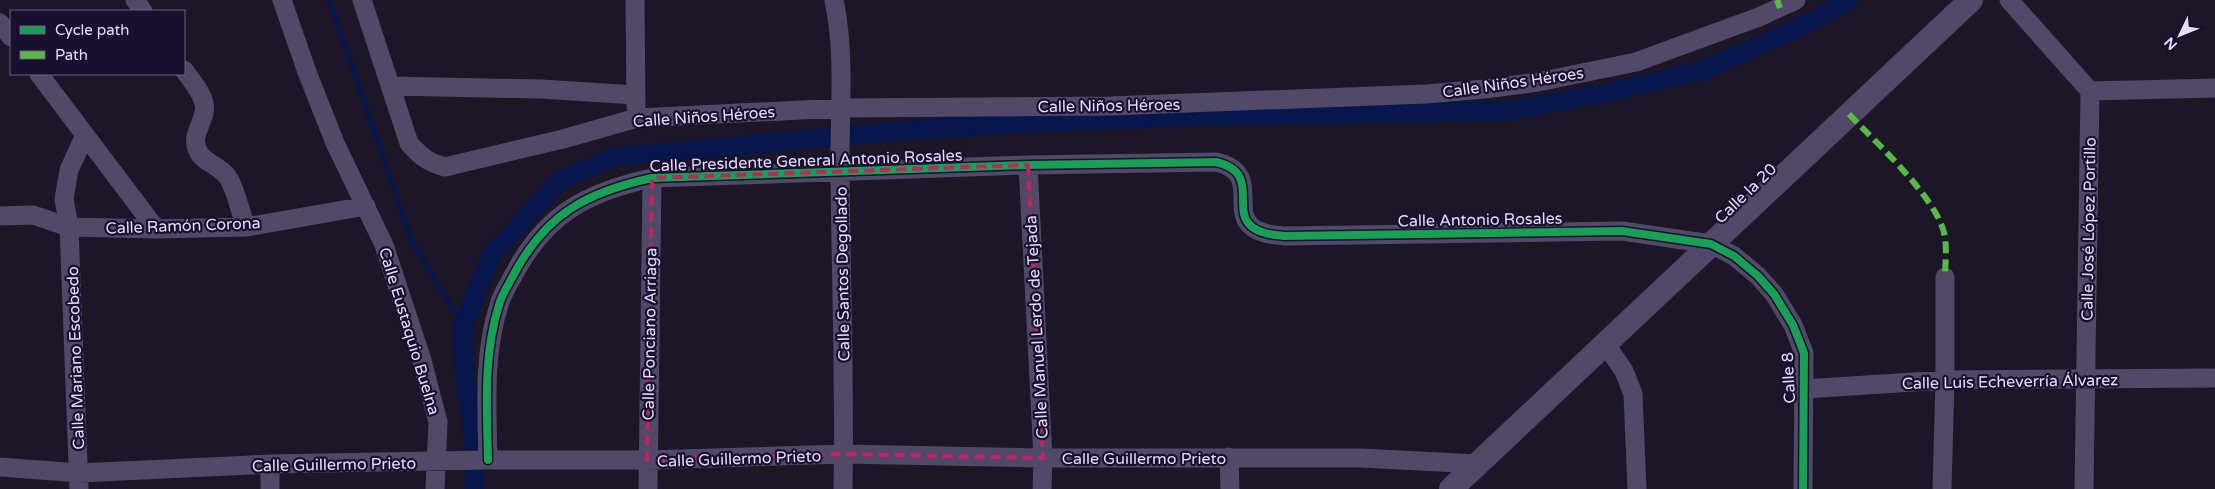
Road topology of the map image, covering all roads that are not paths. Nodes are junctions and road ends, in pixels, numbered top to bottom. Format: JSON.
{"nodes":[{"id":1,"x":134,"y":0,"type":"edge"},
{"id":2,"x":282,"y":0,"type":"edge"},
{"id":3,"x":362,"y":0,"type":"edge"},
{"id":4,"x":635,"y":0,"type":"edge"},
{"id":5,"x":834,"y":0,"type":"edge"},
{"id":6,"x":1796,"y":0,"type":"edge"},
{"id":7,"x":1971,"y":0,"type":"edge"},
{"id":8,"x":2009,"y":0,"type":"edge"},
{"id":9,"x":142,"y":10,"type":"edge"},
{"id":10,"x":0,"y":22,"type":"edge"},
{"id":11,"x":10,"y":37,"type":"edge"},
{"id":12,"x":185,"y":72,"type":"edge"},
{"id":13,"x":40,"y":75,"type":"edge"},
{"id":14,"x":391,"y":86,"type":"junction"},
{"id":15,"x":2215,"y":88,"type":"edge"},
{"id":16,"x":2090,"y":91,"type":"junction"},
{"id":17,"x":636,"y":95,"type":"junction"},
{"id":18,"x":841,"y":115,"type":"junction"},
{"id":19,"x":637,"y":118,"type":"junction"},
{"id":20,"x":85,"y":135,"type":"junction"},
{"id":21,"x":1028,"y":165,"type":"junction"},
{"id":22,"x":840,"y":168,"type":"junction"},
{"id":23,"x":652,"y":178,"type":"junction"},
{"id":24,"x":366,"y":206,"type":"junction"},
{"id":25,"x":0,"y":216,"type":"edge"},
{"id":26,"x":1250,"y":225,"type":"joint"},
{"id":27,"x":69,"y":227,"type":"junction"},
{"id":28,"x":246,"y":227,"type":"junction"},
{"id":29,"x":156,"y":229,"type":"junction"},
{"id":30,"x":1711,"y":244,"type":"junction"},
{"id":31,"x":1944,"y":277,"type":"dead end"},
{"id":32,"x":1606,"y":345,"type":"junction"},
{"id":33,"x":2215,"y":378,"type":"edge"},
{"id":34,"x":1945,"y":380,"type":"junction"},
{"id":35,"x":2084,"y":380,"type":"junction"},
{"id":36,"x":1804,"y":389,"type":"junction"},
{"id":37,"x":844,"y":454,"type":"junction"},
{"id":38,"x":1229,"y":457,"type":"junction"},
{"id":39,"x":1043,"y":458,"type":"junction"},
{"id":40,"x":647,"y":460,"type":"junction"},
{"id":41,"x":485,"y":461,"type":"junction"},
{"id":42,"x":439,"y":462,"type":"junction"},
{"id":43,"x":270,"y":464,"type":"junction"},
{"id":44,"x":1478,"y":464,"type":"junction"},
{"id":45,"x":0,"y":467,"type":"edge"},
{"id":46,"x":79,"y":481,"type":"edge"},
{"id":47,"x":270,"y":489,"type":"edge"},
{"id":48,"x":435,"y":489,"type":"edge"},
{"id":49,"x":648,"y":489,"type":"edge"},
{"id":50,"x":843,"y":489,"type":"edge"},
{"id":51,"x":1042,"y":489,"type":"edge"},
{"id":52,"x":1230,"y":489,"type":"edge"},
{"id":53,"x":1452,"y":489,"type":"edge"},
{"id":54,"x":1637,"y":489,"type":"edge"},
{"id":55,"x":1803,"y":489,"type":"edge"},
{"id":56,"x":1942,"y":489,"type":"edge"},
{"id":57,"x":2084,"y":489,"type":"edge"}],
"edges":[{"from":1,"to":9,"type":"street"},
{"from":2,"to":24,"type":"street","name":"Calle Eustaquio Buelna"},
{"from":3,"to":14,"type":"street"},
{"from":4,"to":17,"type":"street"},
{"from":5,"to":18,"type":"street","name":"Calle Santos Degollado"},
{"from":6,"to":18,"type":"street","name":"Calle Niños Héroes"},
{"from":7,"to":30,"type":"street","name":"Calle la 20"},
{"from":8,"to":16,"type":"street"},
{"from":10,"to":11,"type":"street"},
{"from":12,"to":28,"type":"street"},
{"from":13,"to":20,"type":"street"},
{"from":14,"to":17,"type":"street","name":"Calle Niños Héroes"},
{"from":14,"to":19,"type":"street","name":"Calle Niños Héroes"},
{"from":15,"to":16,"type":"street"},
{"from":16,"to":35,"type":"street","name":"Calle José López Portillo"},
{"from":17,"to":19,"type":"street"},
{"from":18,"to":19,"type":"street","name":"Calle Niños Héroes"},
{"from":18,"to":22,"type":"street","name":"Calle Santos Degollado"},
{"from":20,"to":27,"type":"street","name":"Calle Mariano Escobedo"},
{"from":20,"to":29,"type":"street"},
{"from":21,"to":22,"type":"street","name":"Calle Presidente General Antonio Rosales"},
{"from":21,"to":26,"type":"street","name":"Calle Presidente General Antonio Rosales"},
{"from":21,"to":39,"type":"street","name":"Calle Manuel Lerdo de Tejada"},
{"from":22,"to":23,"type":"street","name":"Calle Presidente General Antonio Rosales"},
{"from":22,"to":37,"type":"street","name":"Calle Santos Degollado"},
{"from":23,"to":40,"type":"street","name":"Calle Ponciano Arriaga"},
{"from":23,"to":41,"type":"street","name":"Calle Presidente General Antonio Rosales"},
{"from":24,"to":28,"type":"street","name":"Calle Ramón Corona"},
{"from":24,"to":42,"type":"street","name":"Calle Eustaquio Buelna"},
{"from":25,"to":27,"type":"street","name":"Calle Ramón Corona"},
{"from":26,"to":30,"type":"street","name":"Calle Antonio Rosales"},
{"from":27,"to":29,"type":"street","name":"Calle Ramón Corona"},
{"from":27,"to":46,"type":"street","name":"Calle Mariano Escobedo"},
{"from":28,"to":29,"type":"street","name":"Calle Ramón Corona"},
{"from":30,"to":32,"type":"street","name":"Calle la 20"},
{"from":30,"to":36,"type":"street","name":"Calle 8"},
{"from":31,"to":34,"type":"street"},
{"from":32,"to":44,"type":"street","name":"Calle la 20"},
{"from":32,"to":54,"type":"street"},
{"from":33,"to":35,"type":"street","name":"Calle Luis Echeverría Álvarez"},
{"from":34,"to":35,"type":"street","name":"Calle Luis Echeverría Álvarez"},
{"from":34,"to":36,"type":"street","name":"Calle Luis Echeverría Álvarez"},
{"from":34,"to":56,"type":"street"},
{"from":35,"to":57,"type":"street","name":"Calle José López Portillo"},
{"from":36,"to":55,"type":"street","name":"Calle 8"},
{"from":37,"to":39,"type":"street","name":"Calle Guillermo Prieto"},
{"from":37,"to":40,"type":"street","name":"Calle Guillermo Prieto"},
{"from":37,"to":50,"type":"street","name":"Calle Santos Degollado"},
{"from":38,"to":39,"type":"street","name":"Calle Guillermo Prieto"},
{"from":38,"to":44,"type":"street","name":"Calle Guillermo Prieto"},
{"from":38,"to":52,"type":"street"},
{"from":39,"to":51,"type":"street","name":"Calle Manuel Lerdo de Tejada"},
{"from":40,"to":41,"type":"street","name":"Calle Guillermo Prieto"},
{"from":40,"to":49,"type":"street","name":"Calle Ponciano Arriaga"},
{"from":41,"to":42,"type":"street","name":"Calle Guillermo Prieto"},
{"from":42,"to":43,"type":"street","name":"Calle Guillermo Prieto"},
{"from":42,"to":48,"type":"street","name":"Calle Eustaquio Buelna"},
{"from":43,"to":46,"type":"street","name":"Calle Guillermo Prieto"},
{"from":43,"to":47,"type":"street"},
{"from":44,"to":53,"type":"street","name":"Calle la 20"},
{"from":45,"to":46,"type":"street","name":"Calle Guillermo Prieto"}]}
